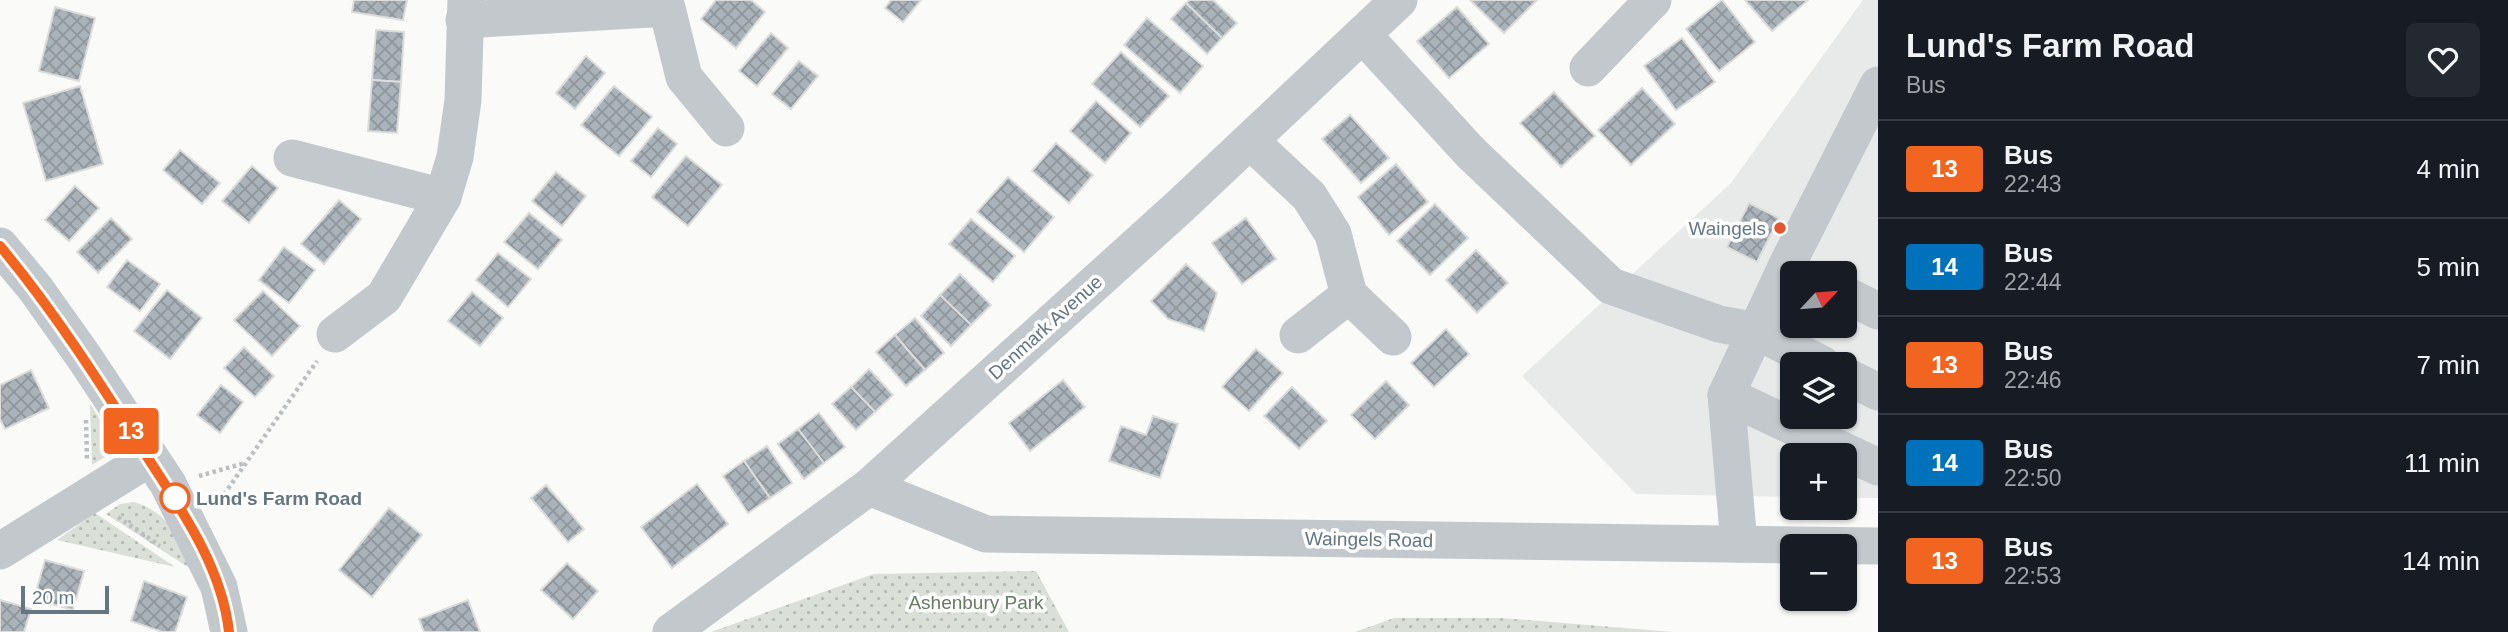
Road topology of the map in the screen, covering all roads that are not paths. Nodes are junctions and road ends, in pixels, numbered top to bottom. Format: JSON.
{"nodes":[{"id":1,"x":1399,"y":0,"type":"edge"},
{"id":2,"x":1653,"y":0,"type":"edge"},
{"id":3,"x":666,"y":4,"type":"edge"},
{"id":4,"x":465,"y":10,"type":"edge"},
{"id":5,"x":1363,"y":35,"type":"junction"},
{"id":6,"x":1588,"y":68,"type":"dead end"},
{"id":7,"x":1878,"y":85,"type":"edge"},
{"id":8,"x":726,"y":128,"type":"dead end"},
{"id":9,"x":1250,"y":141,"type":"junction"},
{"id":10,"x":292,"y":159,"type":"dead end"},
{"id":11,"x":443,"y":197,"type":"junction"},
{"id":12,"x":0,"y":246,"type":"edge"},
{"id":13,"x":1799,"y":261,"type":"edge"},
{"id":14,"x":1780,"y":293,"type":"edge"},
{"id":15,"x":1349,"y":295,"type":"junction"},
{"id":16,"x":1857,"y":300,"type":"edge"},
{"id":17,"x":1878,"y":311,"type":"edge"},
{"id":18,"x":1756,"y":331,"type":"junction"},
{"id":19,"x":335,"y":334,"type":"road end"},
{"id":20,"x":1297,"y":335,"type":"dead end"},
{"id":21,"x":1393,"y":337,"type":"dead end"},
{"id":22,"x":1798,"y":352,"type":"edge"},
{"id":23,"x":1857,"y":382,"type":"edge"},
{"id":24,"x":1878,"y":392,"type":"edge"},
{"id":25,"x":1726,"y":395,"type":"junction"},
{"id":26,"x":1878,"y":467,"type":"edge"},
{"id":27,"x":158,"y":471,"type":"junction"},
{"id":28,"x":869,"y":487,"type":"junction"},
{"id":29,"x":1739,"y":544,"type":"junction"},
{"id":30,"x":1878,"y":546,"type":"edge"},
{"id":31,"x":0,"y":551,"type":"edge"},
{"id":32,"x":229,"y":632,"type":"edge"},
{"id":33,"x":671,"y":632,"type":"edge"}],
"edges":[{"from":1,"to":5,"type":"street","name":"Denmark Avenue"},
{"from":2,"to":6,"type":"street"},
{"from":3,"to":4,"type":"street"},
{"from":3,"to":8,"type":"street"},
{"from":4,"to":11,"type":"street"},
{"from":5,"to":9,"type":"street","name":"Denmark Avenue"},
{"from":5,"to":18,"type":"street"},
{"from":7,"to":13,"type":"street"},
{"from":9,"to":15,"type":"street"},
{"from":9,"to":28,"type":"street","name":"Denmark Avenue"},
{"from":10,"to":11,"type":"street"},
{"from":11,"to":19,"type":"street"},
{"from":12,"to":27,"type":"street"},
{"from":14,"to":18,"type":"street"},
{"from":15,"to":20,"type":"street"},
{"from":15,"to":21,"type":"street"},
{"from":16,"to":17,"type":"street"},
{"from":18,"to":22,"type":"street"},
{"from":18,"to":25,"type":"street"},
{"from":23,"to":24,"type":"street"},
{"from":25,"to":26,"type":"street"},
{"from":25,"to":29,"type":"street"},
{"from":27,"to":31,"type":"street"},
{"from":27,"to":32,"type":"street"},
{"from":28,"to":29,"type":"street","name":"Waingels Road"},
{"from":28,"to":33,"type":"street","name":"Denmark Avenue"},
{"from":29,"to":30,"type":"street","name":"Waingels Road"}]}
